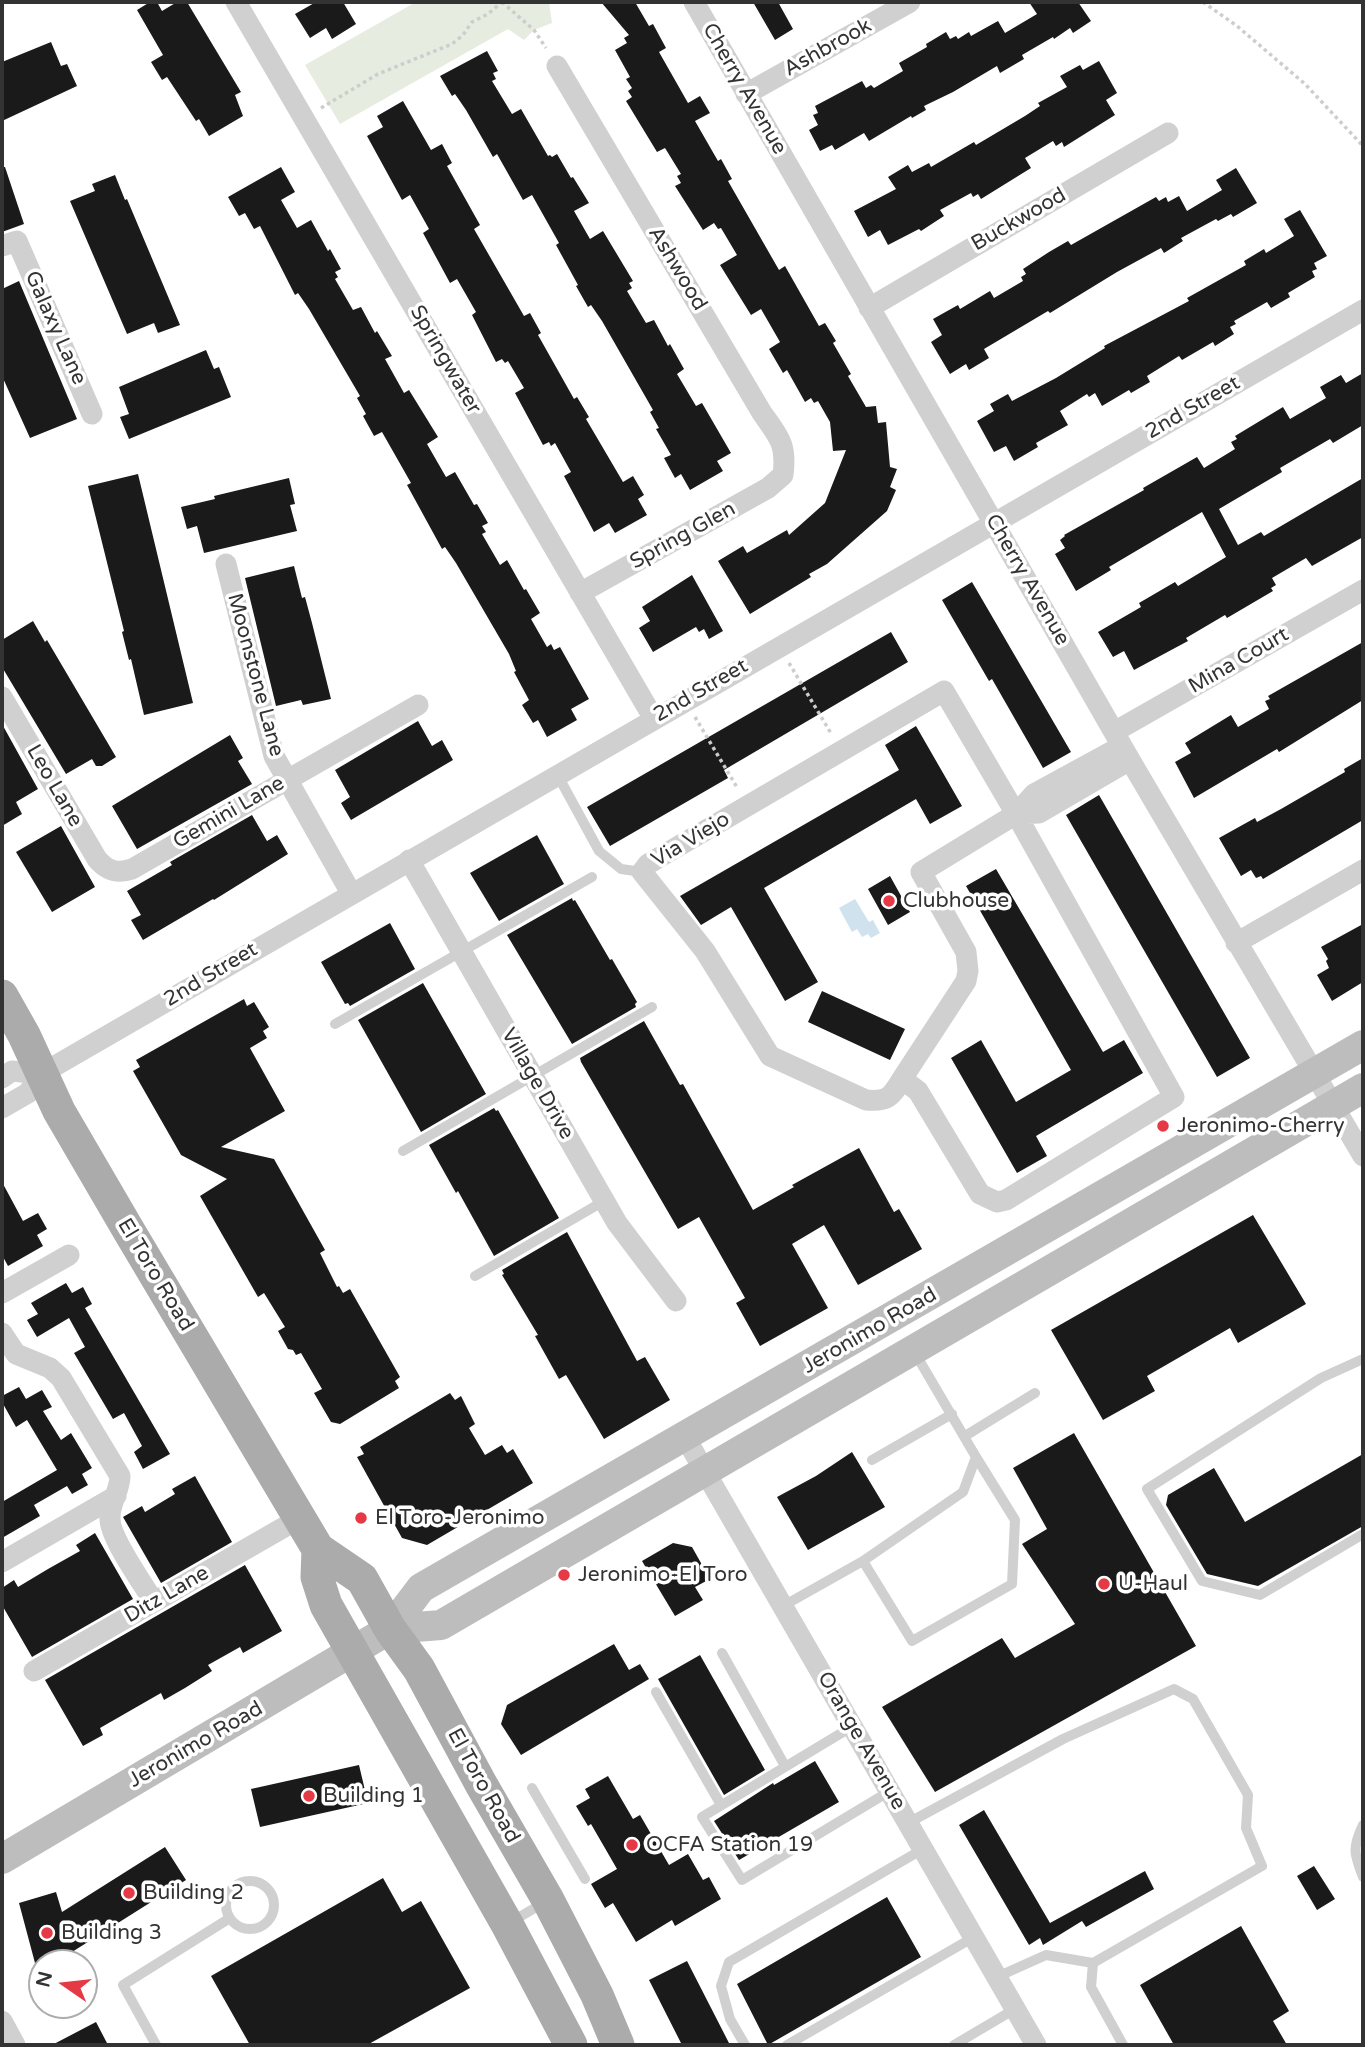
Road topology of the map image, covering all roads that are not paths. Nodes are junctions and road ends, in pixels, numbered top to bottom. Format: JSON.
{"nodes":[{"id":1,"x":236,"y":2,"type":"edge"},
{"id":2,"x":694,"y":2,"type":"edge"},
{"id":3,"x":896,"y":5,"type":"edge"},
{"id":4,"x":557,"y":66,"type":"road end"},
{"id":5,"x":746,"y":94,"type":"junction"},
{"id":6,"x":1168,"y":133,"type":"dead end"},
{"id":7,"x":9,"y":244,"type":"edge"},
{"id":8,"x":869,"y":308,"type":"junction"},
{"id":9,"x":1363,"y":310,"type":"edge"},
{"id":10,"x":92,"y":414,"type":"dead end"},
{"id":11,"x":783,"y":474,"type":"joint"},
{"id":12,"x":994,"y":523,"type":"junction"},
{"id":13,"x":226,"y":565,"type":"dead end"},
{"id":14,"x":1363,"y":590,"type":"edge"},
{"id":15,"x":580,"y":593,"type":"junction"},
{"id":16,"x":2,"y":697,"type":"edge"},
{"id":17,"x":418,"y":705,"type":"dead end"},
{"id":18,"x":654,"y":719,"type":"junction"},
{"id":19,"x":1122,"y":746,"type":"junction"},
{"id":20,"x":557,"y":774,"type":"junction"},
{"id":21,"x":287,"y":780,"type":"junction"},
{"id":22,"x":1016,"y":814,"type":"junction"},
{"id":23,"x":409,"y":860,"type":"junction"},
{"id":24,"x":111,"y":870,"type":"joint"},
{"id":25,"x":1363,"y":870,"type":"edge"},
{"id":26,"x":642,"y":872,"type":"junction"},
{"id":27,"x":592,"y":877,"type":"dead end"},
{"id":28,"x":351,"y":894,"type":"junction"},
{"id":29,"x":1236,"y":943,"type":"junction"},
{"id":30,"x":462,"y":953,"type":"junction"},
{"id":31,"x":2,"y":996,"type":"edge"},
{"id":32,"x":652,"y":1007,"type":"dead end"},
{"id":33,"x":335,"y":1024,"type":"dead end"},
{"id":34,"x":1363,"y":1045,"type":"edge"},
{"id":35,"x":1315,"y":1073,"type":"junction"},
{"id":36,"x":41,"y":1074,"type":"junction"},
{"id":37,"x":2,"y":1078,"type":"edge"},
{"id":38,"x":533,"y":1078,"type":"junction"},
{"id":39,"x":902,"y":1079,"type":"junction"},
{"id":40,"x":1363,"y":1088,"type":"edge"},
{"id":41,"x":1333,"y":1104,"type":"junction"},
{"id":42,"x":2,"y":1108,"type":"edge"},
{"id":43,"x":403,"y":1151,"type":"dead end"},
{"id":44,"x":1363,"y":1156,"type":"edge"},
{"id":45,"x":604,"y":1201,"type":"junction"},
{"id":46,"x":69,"y":1255,"type":"dead end"},
{"id":47,"x":475,"y":1276,"type":"dead end"},
{"id":48,"x":2,"y":1293,"type":"edge"},
{"id":49,"x":676,"y":1301,"type":"dead end"},
{"id":50,"x":2,"y":1333,"type":"edge"},
{"id":51,"x":913,"y":1349,"type":"junction"},
{"id":52,"x":1363,"y":1359,"type":"edge"},
{"id":53,"x":1035,"y":1393,"type":"dead end"},
{"id":54,"x":952,"y":1414,"type":"junction"},
{"id":55,"x":965,"y":1436,"type":"junction"},
{"id":56,"x":685,"y":1437,"type":"junction"},
{"id":57,"x":976,"y":1457,"type":"junction"},
{"id":58,"x":872,"y":1460,"type":"dead end"},
{"id":59,"x":705,"y":1470,"type":"junction"},
{"id":60,"x":116,"y":1496,"type":"junction"},
{"id":61,"x":300,"y":1518,"type":"junction"},
{"id":62,"x":1363,"y":1534,"type":"edge"},
{"id":63,"x":318,"y":1549,"type":"junction"},
{"id":64,"x":863,"y":1561,"type":"junction"},
{"id":65,"x":2,"y":1562,"type":"edge"},
{"id":66,"x":154,"y":1602,"type":"junction"},
{"id":67,"x":783,"y":1606,"type":"junction"},
{"id":68,"x":390,"y":1629,"type":"junction"},
{"id":69,"x":352,"y":1652,"type":"junction"},
{"id":70,"x":722,"y":1653,"type":"dead end"},
{"id":71,"x":34,"y":1671,"type":"dead end"},
{"id":72,"x":656,"y":1692,"type":"dead end"},
{"id":73,"x":852,"y":1726,"type":"junction"},
{"id":74,"x":785,"y":1766,"type":"junction"},
{"id":75,"x":532,"y":1788,"type":"dead end"},
{"id":76,"x":890,"y":1791,"type":"junction"},
{"id":77,"x":721,"y":1805,"type":"junction"},
{"id":78,"x":908,"y":1823,"type":"junction"},
{"id":79,"x":1363,"y":1825,"type":"edge"},
{"id":80,"x":923,"y":1849,"type":"junction"},
{"id":81,"x":2,"y":1859,"type":"edge"},
{"id":82,"x":1363,"y":1877,"type":"edge"},
{"id":83,"x":585,"y":1879,"type":"dead end"},
{"id":84,"x":548,"y":1900,"type":"junction"},
{"id":85,"x":230,"y":1918,"type":"junction"},
{"id":86,"x":508,"y":1924,"type":"junction"},
{"id":87,"x":974,"y":1937,"type":"junction"},
{"id":88,"x":1093,"y":1963,"type":"junction"},
{"id":89,"x":997,"y":1977,"type":"junction"},
{"id":90,"x":1015,"y":2009,"type":"junction"},
{"id":91,"x":2,"y":2021,"type":"edge"},
{"id":92,"x":15,"y":2045,"type":"edge"},
{"id":93,"x":156,"y":2045,"type":"edge"},
{"id":94,"x":571,"y":2045,"type":"edge"},
{"id":95,"x":618,"y":2045,"type":"edge"},
{"id":96,"x":745,"y":2045,"type":"edge"},
{"id":97,"x":787,"y":2045,"type":"edge"},
{"id":98,"x":954,"y":2045,"type":"edge"},
{"id":99,"x":1036,"y":2045,"type":"edge"},
{"id":100,"x":1123,"y":2045,"type":"edge"}],
"edges":[{"from":1,"to":15,"type":"street","name":"Springwater"},
{"from":2,"to":5,"type":"street","name":"Cherry Avenue"},
{"from":3,"to":5,"type":"street","name":"Ashbrook"},
{"from":4,"to":11,"type":"street","name":"Ashwood"},
{"from":5,"to":8,"type":"street","name":"Cherry Avenue"},
{"from":6,"to":8,"type":"street","name":"Buckwood"},
{"from":7,"to":10,"type":"street","name":"Galaxy Lane"},
{"from":8,"to":12,"type":"street","name":"Cherry Avenue"},
{"from":9,"to":12,"type":"street","name":"2nd Street"},
{"from":11,"to":15,"type":"street","name":"Spring Glen"},
{"from":12,"to":18,"type":"street","name":"2nd Street"},
{"from":12,"to":19,"type":"street","name":"Cherry Avenue"},
{"from":13,"to":21,"type":"street","name":"Moonstone Lane"},
{"from":14,"to":19,"type":"street","name":"Mina Court"},
{"from":15,"to":18,"type":"street","name":"Springwater"},
{"from":16,"to":24,"type":"street","name":"Leo Lane"},
{"from":17,"to":21,"type":"street","name":"Gemini Lane"},
{"from":18,"to":20,"type":"street","name":"2nd Street"},
{"from":19,"to":22,"type":"street","name":"Via Viejo"},
{"from":19,"to":29,"type":"street","name":"Cherry Avenue"},
{"from":20,"to":23,"type":"street","name":"2nd Street"},
{"from":20,"to":26,"type":"lane"},
{"from":21,"to":24,"type":"street","name":"Gemini Lane"},
{"from":21,"to":28,"type":"street","name":"Moonstone Lane"},
{"from":22,"to":26,"type":"street","name":"Via Viejo"},
{"from":22,"to":39,"type":"street","name":"Via Viejo"},
{"from":22,"to":39,"type":"street","name":"Via Viejo"},
{"from":23,"to":28,"type":"street","name":"2nd Street"},
{"from":23,"to":30,"type":"street","name":"Village Drive"},
{"from":25,"to":29,"type":"street"},
{"from":26,"to":39,"type":"street","name":"Via Viejo"},
{"from":27,"to":30,"type":"lane"},
{"from":28,"to":36,"type":"street","name":"2nd Street"},
{"from":29,"to":35,"type":"street","name":"Cherry Avenue"},
{"from":30,"to":33,"type":"lane"},
{"from":30,"to":38,"type":"street","name":"Village Drive"},
{"from":31,"to":36,"type":"main road","name":"El Toro Road"},
{"from":32,"to":38,"type":"lane"},
{"from":34,"to":35,"type":"main road","name":"Jeronimo Road"},
{"from":35,"to":41,"type":"street","name":"Cherry Avenue"},
{"from":35,"to":56,"type":"main road","name":"Jeronimo Road"},
{"from":36,"to":37,"type":"street"},
{"from":36,"to":42,"type":"street"},
{"from":36,"to":61,"type":"main road","name":"El Toro Road"},
{"from":38,"to":43,"type":"lane"},
{"from":38,"to":45,"type":"street","name":"Village Drive"},
{"from":40,"to":41,"type":"main road","name":"Jeronimo Road"},
{"from":41,"to":44,"type":"street","name":"Cherry Avenue"},
{"from":41,"to":51,"type":"main road","name":"Jeronimo Road"},
{"from":45,"to":47,"type":"lane"},
{"from":45,"to":49,"type":"street","name":"Village Drive"},
{"from":46,"to":48,"type":"street"},
{"from":50,"to":60,"type":"street"},
{"from":51,"to":54,"type":"lane"},
{"from":51,"to":59,"type":"main road","name":"Jeronimo Road"},
{"from":52,"to":62,"type":"lane"},
{"from":53,"to":55,"type":"lane"},
{"from":54,"to":55,"type":"lane"},
{"from":54,"to":58,"type":"lane"},
{"from":55,"to":57,"type":"lane"},
{"from":56,"to":59,"type":"street","name":"Orange Avenue"},
{"from":56,"to":68,"type":"main road","name":"Jeronimo Road"},
{"from":57,"to":64,"type":"lane"},
{"from":57,"to":64,"type":"lane"},
{"from":59,"to":67,"type":"street","name":"Orange Avenue"},
{"from":59,"to":68,"type":"main road","name":"Jeronimo Road"},
{"from":60,"to":65,"type":"street"},
{"from":60,"to":66,"type":"street"},
{"from":61,"to":63,"type":"main road","name":"El Toro Road"},
{"from":61,"to":66,"type":"street","name":"Ditz Lane"},
{"from":63,"to":68,"type":"main road","name":"El Toro Road"},
{"from":63,"to":69,"type":"main road","name":"El Toro Road"},
{"from":64,"to":67,"type":"lane"},
{"from":66,"to":71,"type":"street","name":"Ditz Lane"},
{"from":67,"to":73,"type":"street","name":"Orange Avenue"},
{"from":68,"to":69,"type":"main road","name":"Jeronimo Road"},
{"from":68,"to":84,"type":"main road","name":"El Toro Road"},
{"from":69,"to":81,"type":"main road","name":"Jeronimo Road"},
{"from":69,"to":86,"type":"main road","name":"El Toro Road"},
{"from":70,"to":74,"type":"lane"},
{"from":72,"to":77,"type":"lane"},
{"from":73,"to":74,"type":"lane"},
{"from":73,"to":76,"type":"street","name":"Orange Avenue"},
{"from":74,"to":77,"type":"lane"},
{"from":75,"to":83,"type":"lane"},
{"from":76,"to":77,"type":"lane"},
{"from":76,"to":78,"type":"street","name":"Orange Avenue"},
{"from":78,"to":80,"type":"street","name":"Orange Avenue"},
{"from":78,"to":88,"type":"lane"},
{"from":79,"to":82,"type":"lane"},
{"from":80,"to":87,"type":"street","name":"Orange Avenue"},
{"from":80,"to":96,"type":"lane"},
{"from":84,"to":86,"type":"lane"},
{"from":84,"to":95,"type":"main road","name":"El Toro Road"},
{"from":85,"to":85,"type":"lane"},
{"from":85,"to":93,"type":"lane"},
{"from":86,"to":94,"type":"main road","name":"El Toro Road"},
{"from":87,"to":89,"type":"street","name":"Orange Avenue"},
{"from":87,"to":97,"type":"lane"},
{"from":88,"to":89,"type":"lane"},
{"from":88,"to":100,"type":"lane"},
{"from":89,"to":90,"type":"street","name":"Orange Avenue"},
{"from":90,"to":98,"type":"lane"},
{"from":90,"to":99,"type":"street","name":"Orange Avenue"},
{"from":91,"to":92,"type":"street"}]}
